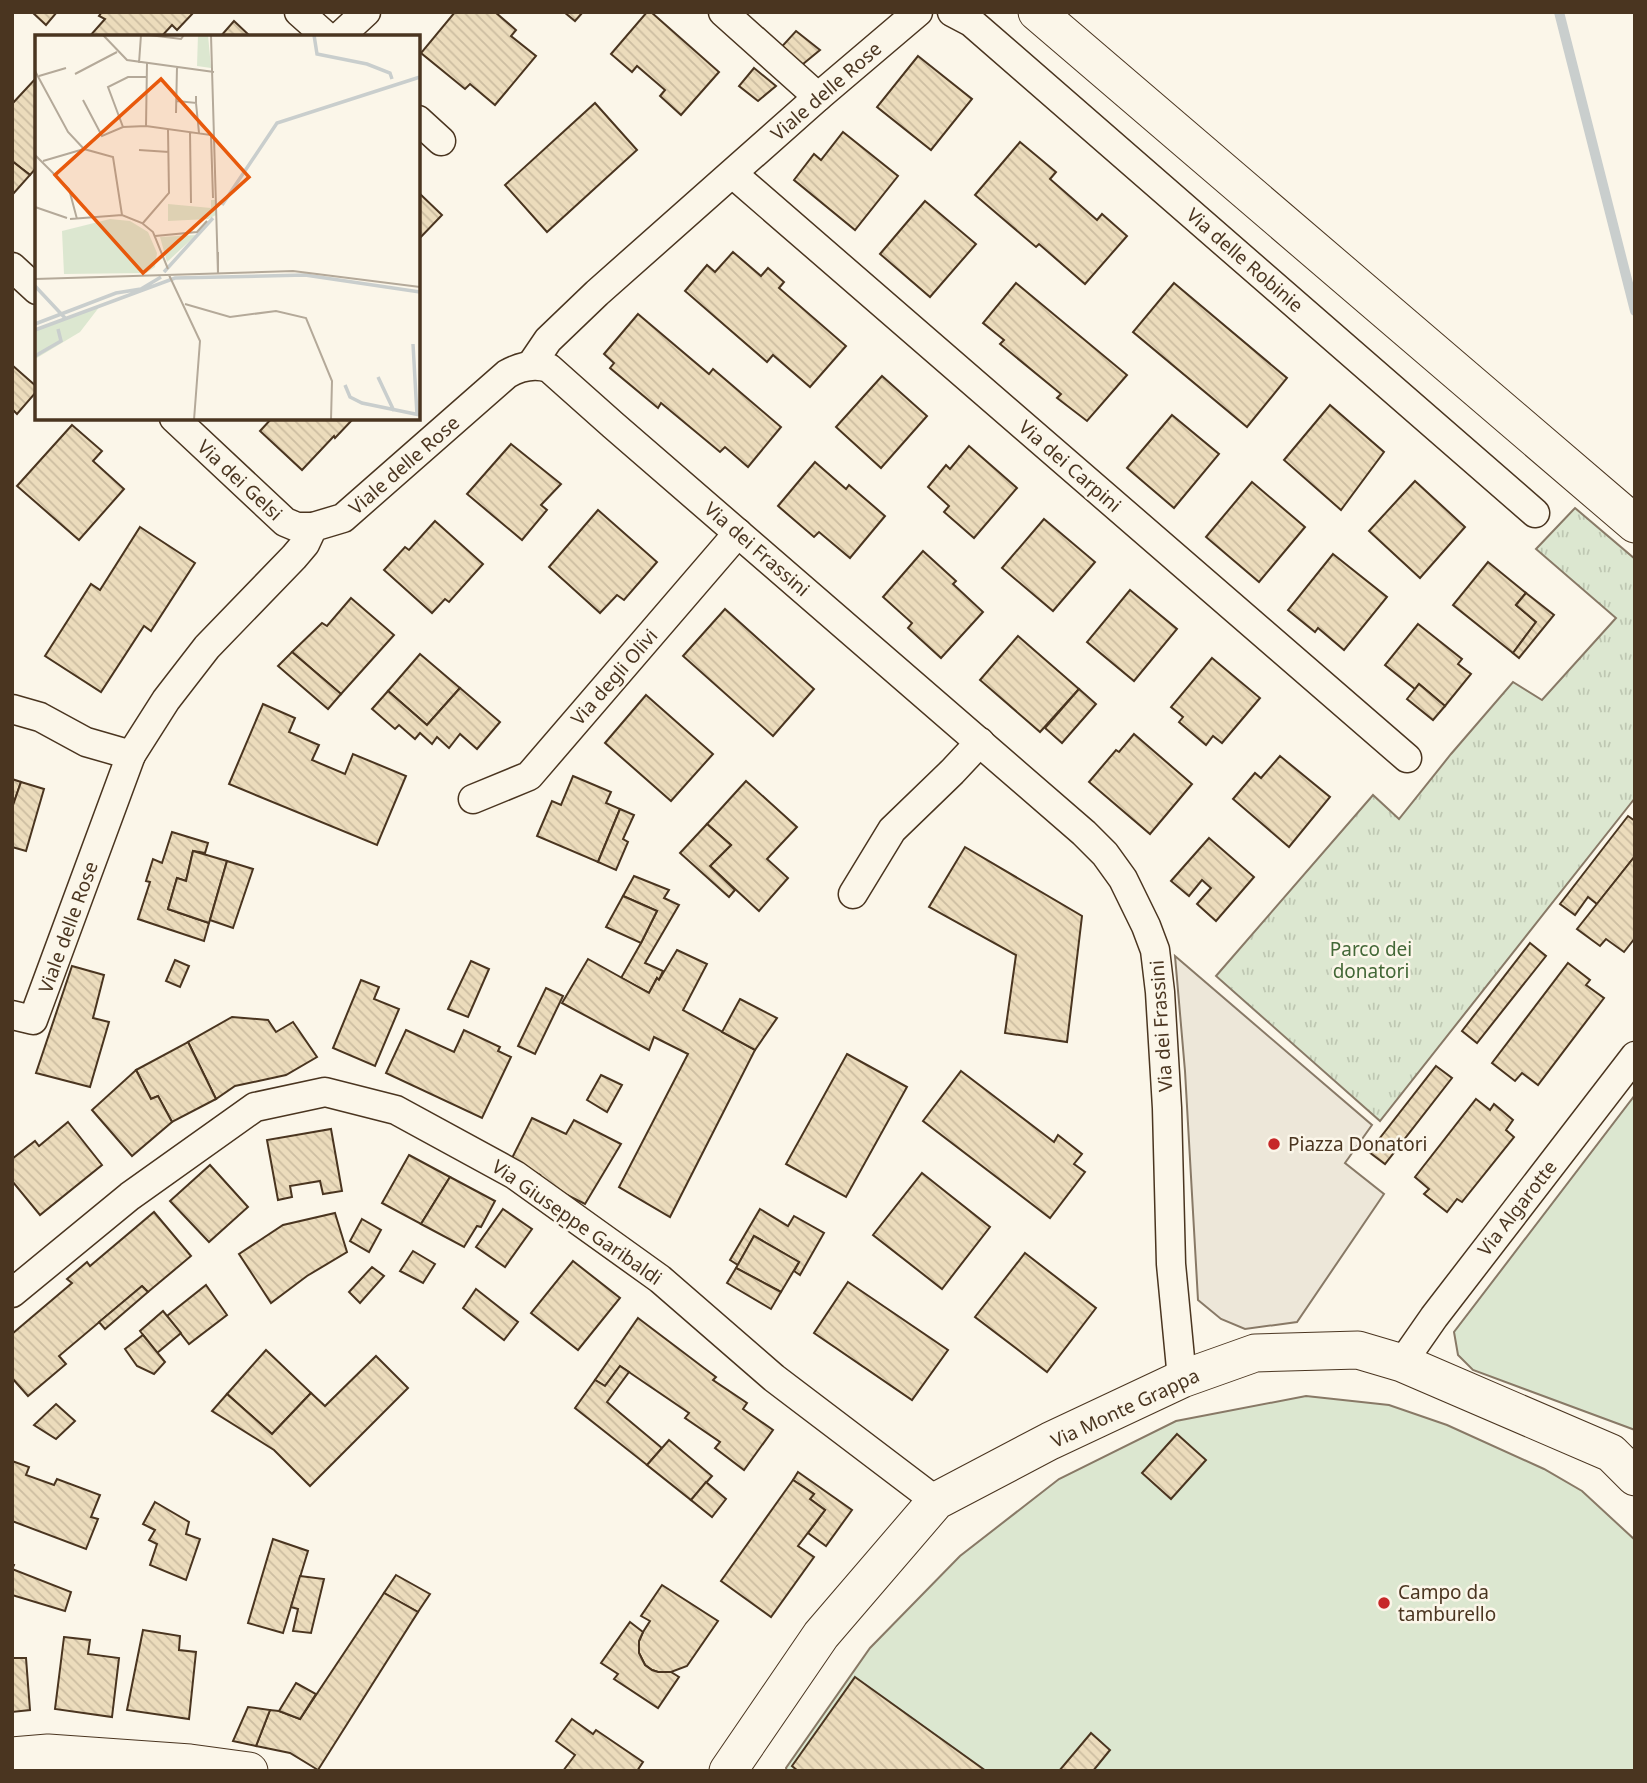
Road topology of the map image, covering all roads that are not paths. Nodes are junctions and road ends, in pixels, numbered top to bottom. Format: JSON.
{"nodes":[{"id":1,"x":299,"y":12,"type":"edge"},
{"id":2,"x":366,"y":12,"type":"edge"},
{"id":3,"x":723,"y":12,"type":"edge"},
{"id":4,"x":918,"y":12,"type":"edge"},
{"id":5,"x":952,"y":12,"type":"edge"},
{"id":6,"x":1037,"y":12,"type":"edge"},
{"id":7,"x":325,"y":35,"type":"edge"},
{"id":8,"x":341,"y":35,"type":"edge"},
{"id":9,"x":818,"y":97,"type":"junction"},
{"id":10,"x":420,"y":122,"type":"edge"},
{"id":11,"x":440,"y":141,"type":"dead end"},
{"id":12,"x":733,"y":174,"type":"junction"},
{"id":13,"x":12,"y":267,"type":"edge"},
{"id":14,"x":35,"y":288,"type":"edge"},
{"id":15,"x":531,"y":365,"type":"junction"},
{"id":16,"x":176,"y":420,"type":"edge"},
{"id":17,"x":1535,"y":513,"type":"dead end"},
{"id":18,"x":1635,"y":524,"type":"edge"},
{"id":19,"x":313,"y":527,"type":"junction"},
{"id":20,"x":738,"y":533,"type":"junction"},
{"id":21,"x":12,"y":709,"type":"edge"},
{"id":22,"x":980,"y":742,"type":"junction"},
{"id":23,"x":131,"y":755,"type":"junction"},
{"id":24,"x":1407,"y":758,"type":"dead end"},
{"id":25,"x":473,"y":799,"type":"dead end"},
{"id":26,"x":853,"y":894,"type":"dead end"},
{"id":27,"x":23,"y":1018,"type":"edge"},
{"id":28,"x":1635,"y":1056,"type":"edge"},
{"id":29,"x":12,"y":1293,"type":"edge"},
{"id":30,"x":1402,"y":1363,"type":"junction"},
{"id":31,"x":1182,"y":1379,"type":"junction"},
{"id":32,"x":1635,"y":1477,"type":"edge"},
{"id":33,"x":936,"y":1502,"type":"junction"},
{"id":34,"x":12,"y":1756,"type":"edge"},
{"id":35,"x":249,"y":1771,"type":"edge"},
{"id":36,"x":728,"y":1771,"type":"edge"}],
"edges":[{"from":1,"to":7,"type":"street"},
{"from":2,"to":8,"type":"street"},
{"from":3,"to":9,"type":"street"},
{"from":4,"to":9,"type":"street","name":"Viale delle Rose"},
{"from":5,"to":17,"type":"street","name":"Via delle Robinie"},
{"from":6,"to":18,"type":"street"},
{"from":9,"to":12,"type":"street","name":"Viale delle Rose"},
{"from":10,"to":11,"type":"street"},
{"from":12,"to":15,"type":"street","name":"Viale delle Rose"},
{"from":12,"to":24,"type":"street","name":"Via dei Carpini"},
{"from":13,"to":14,"type":"street"},
{"from":15,"to":19,"type":"street","name":"Viale delle Rose"},
{"from":15,"to":20,"type":"street","name":"Via dei Frassini"},
{"from":16,"to":19,"type":"street","name":"Via dei Gelsi"},
{"from":19,"to":23,"type":"street","name":"Viale delle Rose"},
{"from":20,"to":22,"type":"street","name":"Via dei Frassini"},
{"from":20,"to":25,"type":"street","name":"Via degli Olivi"},
{"from":21,"to":23,"type":"street"},
{"from":22,"to":26,"type":"street"},
{"from":22,"to":31,"type":"street","name":"Via dei Frassini"},
{"from":23,"to":27,"type":"street","name":"Viale delle Rose"},
{"from":28,"to":30,"type":"street","name":"Via Algarotte"},
{"from":29,"to":33,"type":"street","name":"Via Giuseppe Garibaldi"},
{"from":30,"to":31,"type":"street","name":"Via Monte Grappa"},
{"from":30,"to":32,"type":"street","name":"Via Monte Grappa"},
{"from":31,"to":33,"type":"street","name":"Via Monte Grappa"},
{"from":33,"to":36,"type":"street","name":"Via Monte Grappa"},
{"from":34,"to":35,"type":"street"}]}
